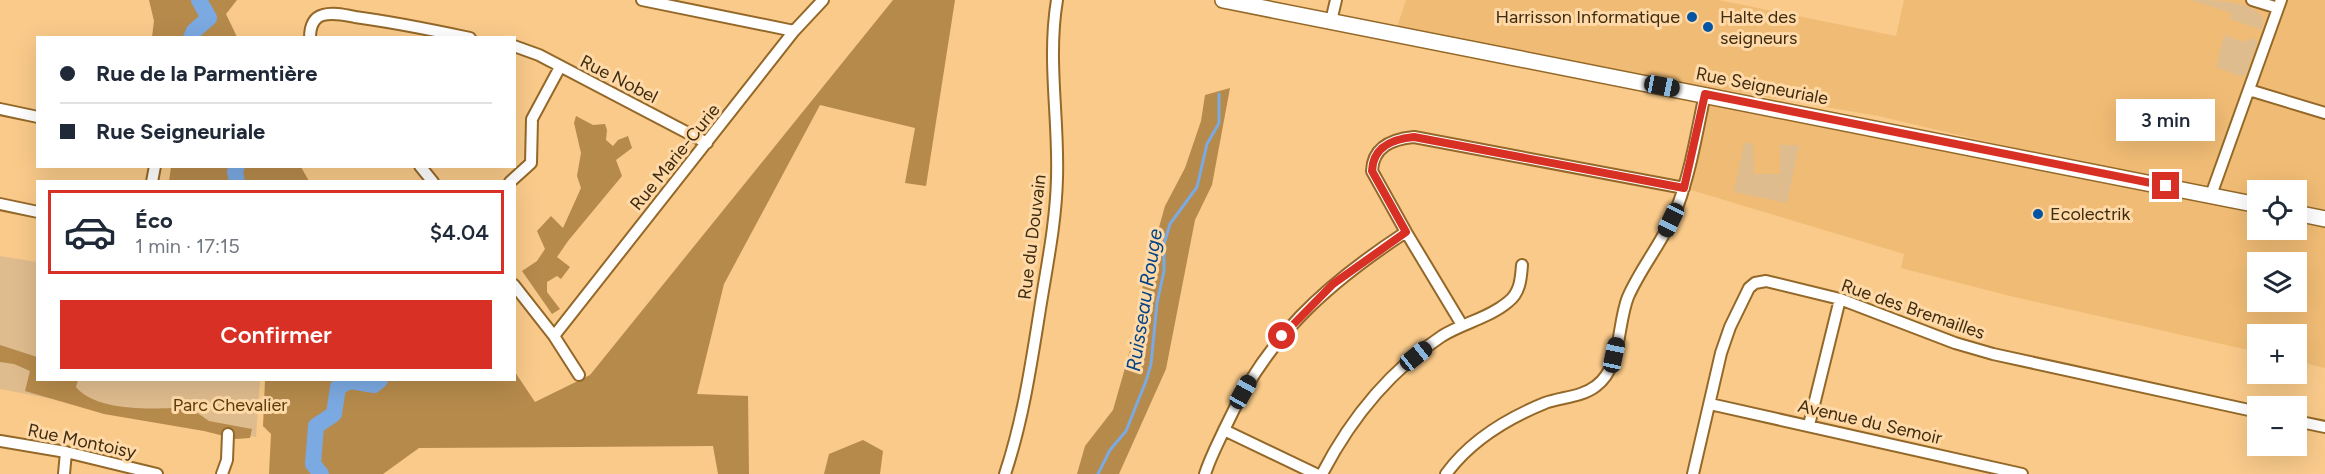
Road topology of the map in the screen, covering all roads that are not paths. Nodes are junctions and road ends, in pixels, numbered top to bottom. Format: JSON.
{"nodes":[{"id":1,"x":642,"y":0,"type":"edge"},
{"id":2,"x":823,"y":0,"type":"edge"},
{"id":3,"x":1057,"y":0,"type":"edge"},
{"id":4,"x":1223,"y":0,"type":"edge"},
{"id":5,"x":1336,"y":0,"type":"edge"},
{"id":6,"x":2252,"y":0,"type":"edge"},
{"id":7,"x":2280,"y":4,"type":"edge"},
{"id":8,"x":1331,"y":21,"type":"junction"},
{"id":9,"x":794,"y":31,"type":"junction"},
{"id":10,"x":310,"y":36,"type":"edge"},
{"id":11,"x":460,"y":36,"type":"edge"},
{"id":12,"x":516,"y":47,"type":"edge"},
{"id":13,"x":560,"y":67,"type":"junction"},
{"id":14,"x":2249,"y":90,"type":"junction"},
{"id":15,"x":1705,"y":94,"type":"junction"},
{"id":16,"x":0,"y":109,"type":"edge"},
{"id":17,"x":2325,"y":113,"type":"edge"},
{"id":18,"x":36,"y":117,"type":"edge"},
{"id":19,"x":707,"y":143,"type":"junction"},
{"id":20,"x":422,"y":168,"type":"edge"},
{"id":21,"x":431,"y":180,"type":"edge"},
{"id":22,"x":512,"y":180,"type":"edge"},
{"id":23,"x":1684,"y":188,"type":"junction"},
{"id":24,"x":2211,"y":195,"type":"junction"},
{"id":25,"x":2247,"y":203,"type":"edge"},
{"id":26,"x":0,"y":204,"type":"edge"},
{"id":27,"x":36,"y":212,"type":"edge"},
{"id":28,"x":2307,"y":215,"type":"edge"},
{"id":29,"x":2325,"y":219,"type":"edge"},
{"id":30,"x":1406,"y":232,"type":"junction"},
{"id":31,"x":1522,"y":265,"type":"dead end"},
{"id":32,"x":516,"y":288,"type":"edge"},
{"id":33,"x":1840,"y":299,"type":"junction"},
{"id":34,"x":1462,"y":325,"type":"junction"},
{"id":35,"x":554,"y":336,"type":"junction"},
{"id":36,"x":579,"y":375,"type":"dead end"},
{"id":37,"x":1710,"y":404,"type":"junction"},
{"id":38,"x":2247,"y":410,"type":"edge"},
{"id":39,"x":2307,"y":424,"type":"edge"},
{"id":40,"x":1809,"y":425,"type":"junction"},
{"id":41,"x":2325,"y":428,"type":"edge"},
{"id":42,"x":1224,"y":430,"type":"junction"},
{"id":43,"x":228,"y":434,"type":"dead end"},
{"id":44,"x":0,"y":441,"type":"edge"},
{"id":45,"x":66,"y":452,"type":"junction"},
{"id":46,"x":63,"y":474,"type":"edge"},
{"id":47,"x":157,"y":474,"type":"edge"},
{"id":48,"x":222,"y":474,"type":"edge"},
{"id":49,"x":1005,"y":474,"type":"edge"},
{"id":50,"x":1205,"y":474,"type":"edge"},
{"id":51,"x":1316,"y":474,"type":"edge"},
{"id":52,"x":1322,"y":474,"type":"edge"},
{"id":53,"x":1446,"y":474,"type":"edge"},
{"id":54,"x":1693,"y":474,"type":"edge"},
{"id":55,"x":2022,"y":474,"type":"edge"}],
"edges":[{"from":1,"to":9,"type":"street"},
{"from":2,"to":9,"type":"street","name":"Rue Marie-Curie"},
{"from":3,"to":49,"type":"street","name":"Rue du Douvain"},
{"from":4,"to":8,"type":"street","name":"Rue Seigneuriale"},
{"from":5,"to":8,"type":"street"},
{"from":6,"to":7,"type":"street"},
{"from":7,"to":14,"type":"street"},
{"from":8,"to":15,"type":"street","name":"Rue Seigneuriale"},
{"from":9,"to":19,"type":"street","name":"Rue Marie-Curie"},
{"from":10,"to":11,"type":"street"},
{"from":12,"to":13,"type":"street","name":"Rue Nobel"},
{"from":13,"to":19,"type":"street","name":"Rue Nobel"},
{"from":13,"to":22,"type":"street"},
{"from":14,"to":17,"type":"street"},
{"from":14,"to":24,"type":"street"},
{"from":15,"to":23,"type":"street"},
{"from":15,"to":24,"type":"street","name":"Rue Seigneuriale"},
{"from":16,"to":18,"type":"street"},
{"from":19,"to":35,"type":"street","name":"Rue Marie-Curie"},
{"from":20,"to":21,"type":"street"},
{"from":23,"to":30,"type":"street"},
{"from":23,"to":53,"type":"street"},
{"from":24,"to":25,"type":"street","name":"Rue Seigneuriale"},
{"from":26,"to":27,"type":"street"},
{"from":28,"to":29,"type":"street"},
{"from":30,"to":34,"type":"street"},
{"from":30,"to":42,"type":"street"},
{"from":31,"to":34,"type":"street"},
{"from":32,"to":35,"type":"street"},
{"from":33,"to":37,"type":"street","name":"Rue des Bremailles"},
{"from":33,"to":38,"type":"street","name":"Rue des Bremailles"},
{"from":33,"to":40,"type":"street"},
{"from":34,"to":52,"type":"street"},
{"from":35,"to":36,"type":"street"},
{"from":37,"to":40,"type":"street","name":"Avenue du Semoir"},
{"from":37,"to":54,"type":"street","name":"Rue des Bremailles"},
{"from":39,"to":41,"type":"street"},
{"from":40,"to":55,"type":"street","name":"Avenue du Semoir"},
{"from":42,"to":50,"type":"street"},
{"from":42,"to":51,"type":"street"},
{"from":43,"to":48,"type":"street"},
{"from":44,"to":45,"type":"street","name":"Rue Montoisy"},
{"from":45,"to":46,"type":"street"},
{"from":45,"to":47,"type":"street","name":"Rue Montoisy"}]}
